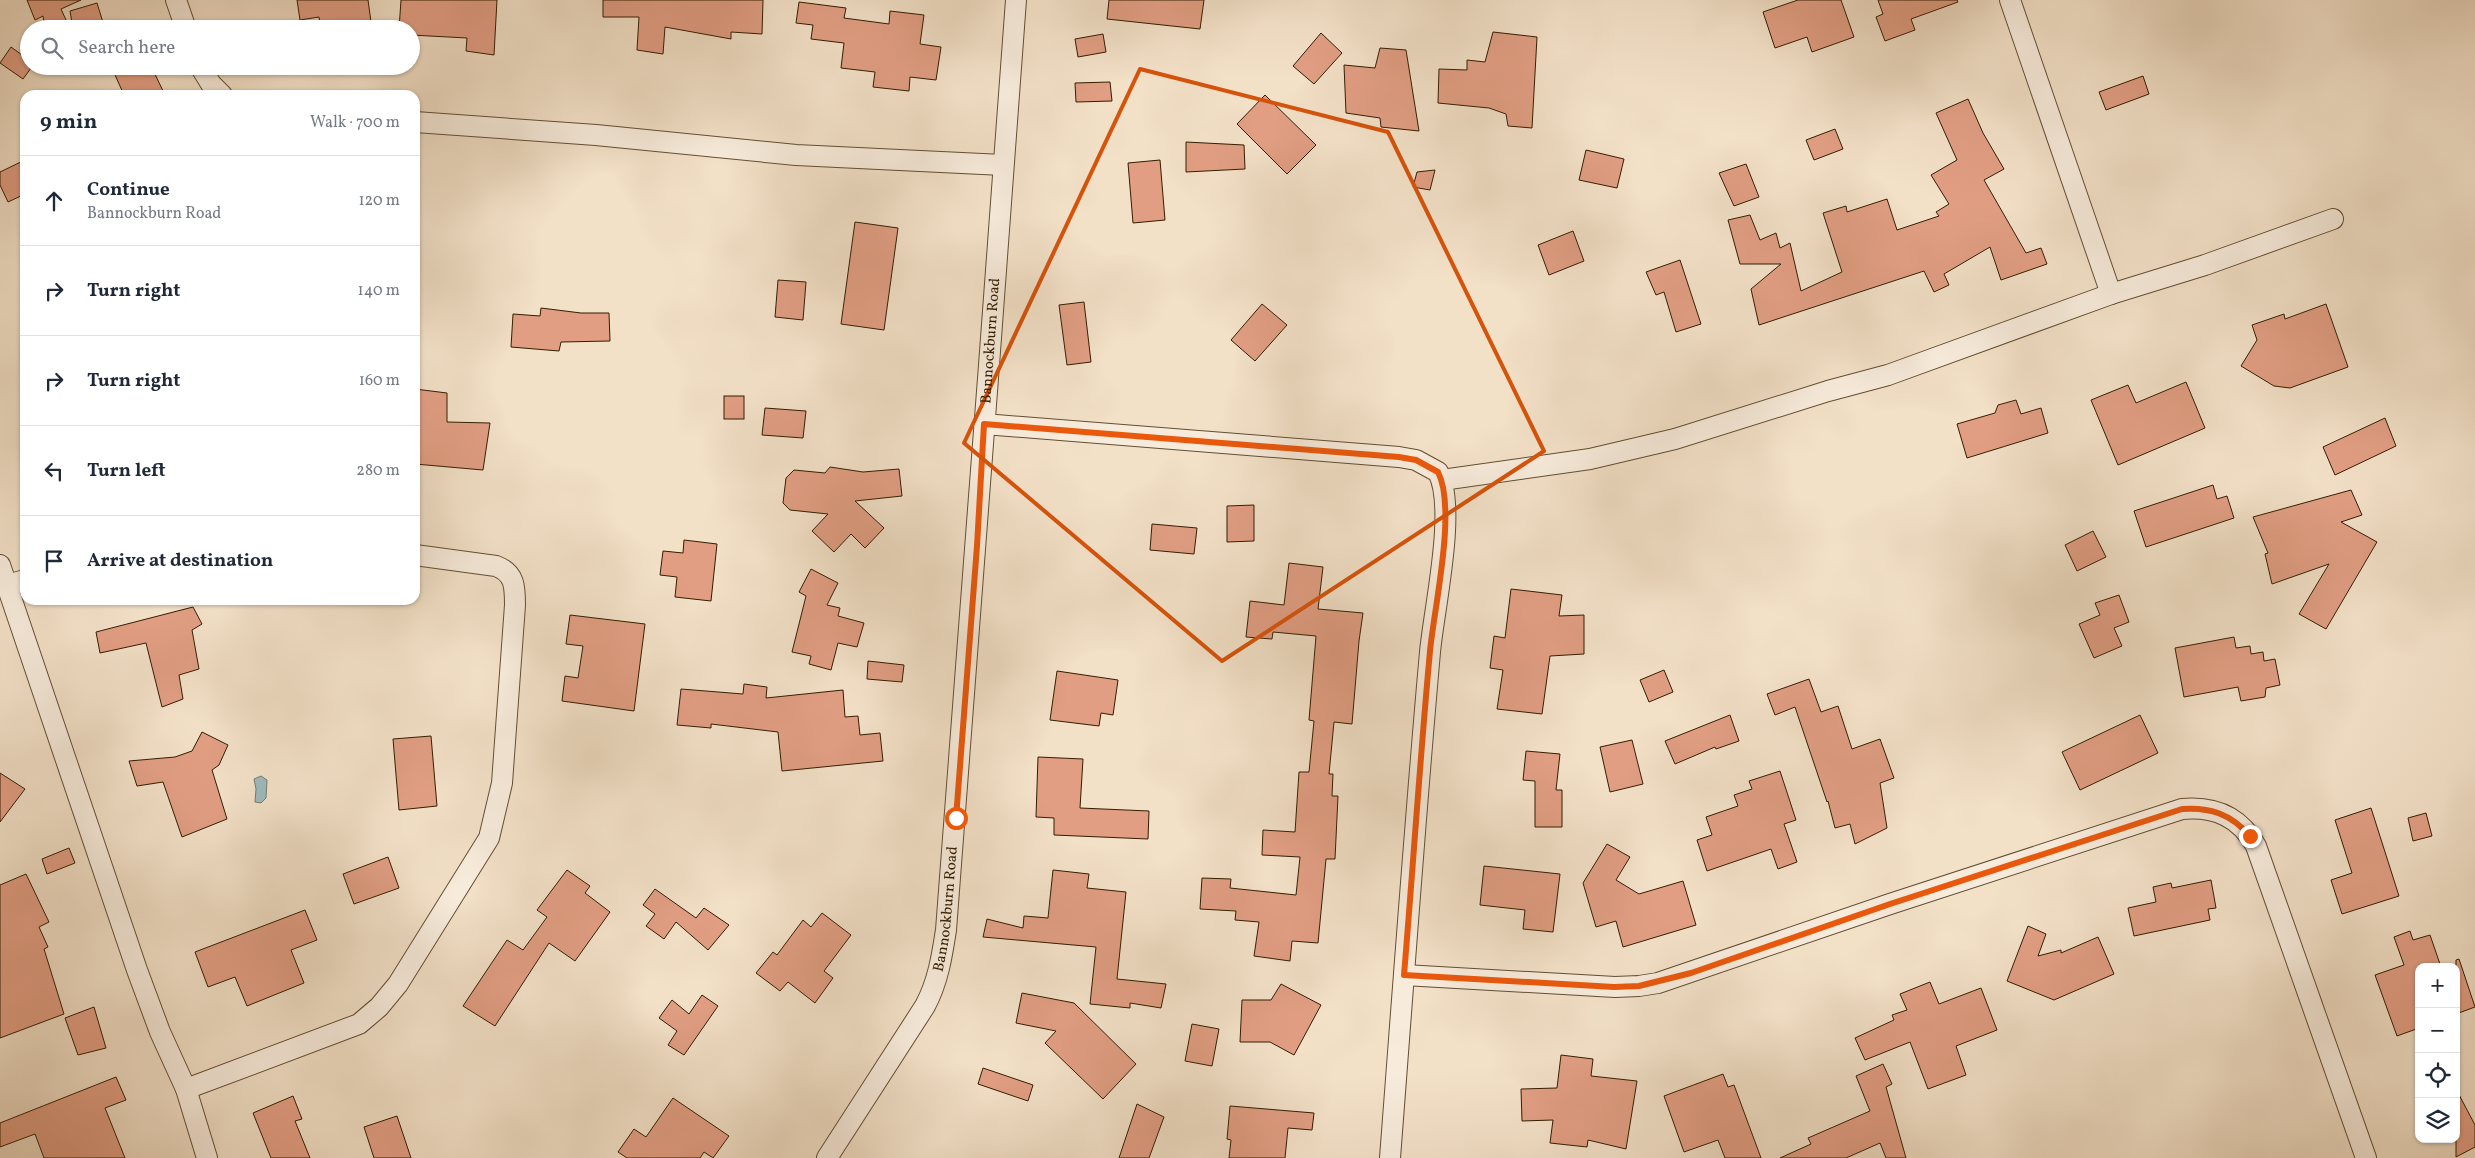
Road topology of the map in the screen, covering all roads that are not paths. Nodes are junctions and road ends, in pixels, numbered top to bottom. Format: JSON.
{"nodes":[{"id":1,"x":176,"y":0,"type":"edge"},
{"id":2,"x":1016,"y":0,"type":"edge"},
{"id":3,"x":2010,"y":0,"type":"edge"},
{"id":4,"x":183,"y":20,"type":"edge"},
{"id":5,"x":206,"y":75,"type":"edge"},
{"id":6,"x":217,"y":90,"type":"edge"},
{"id":7,"x":420,"y":122,"type":"edge"},
{"id":8,"x":1003,"y":165,"type":"junction"},
{"id":9,"x":2333,"y":219,"type":"dead end"},
{"id":10,"x":2111,"y":294,"type":"junction"},
{"id":11,"x":984,"y":424,"type":"junction"},
{"id":12,"x":1442,"y":480,"type":"junction"},
{"id":13,"x":420,"y":556,"type":"edge"},
{"id":14,"x":0,"y":565,"type":"edge"},
{"id":15,"x":16,"y":582,"type":"edge"},
{"id":16,"x":20,"y":595,"type":"edge"},
{"id":17,"x":23,"y":605,"type":"edge"},
{"id":18,"x":1404,"y":975,"type":"junction"},
{"id":19,"x":186,"y":1089,"type":"junction"},
{"id":20,"x":208,"y":1158,"type":"edge"},
{"id":21,"x":828,"y":1158,"type":"edge"},
{"id":22,"x":1390,"y":1158,"type":"edge"},
{"id":23,"x":2366,"y":1158,"type":"edge"}],
"edges":[{"from":1,"to":4,"type":"street"},
{"from":2,"to":8,"type":"street","name":"Bannockburn Road"},
{"from":3,"to":10,"type":"street"},
{"from":5,"to":6,"type":"street"},
{"from":7,"to":8,"type":"street"},
{"from":8,"to":11,"type":"street","name":"Bannockburn Road"},
{"from":9,"to":10,"type":"street"},
{"from":10,"to":12,"type":"street"},
{"from":11,"to":12,"type":"street"},
{"from":11,"to":21,"type":"street","name":"Bannockburn Road"},
{"from":12,"to":18,"type":"street"},
{"from":13,"to":19,"type":"street"},
{"from":14,"to":15,"type":"street"},
{"from":15,"to":16,"type":"street"},
{"from":17,"to":19,"type":"street"},
{"from":18,"to":22,"type":"street"},
{"from":18,"to":23,"type":"street"},
{"from":19,"to":20,"type":"street"}]}
